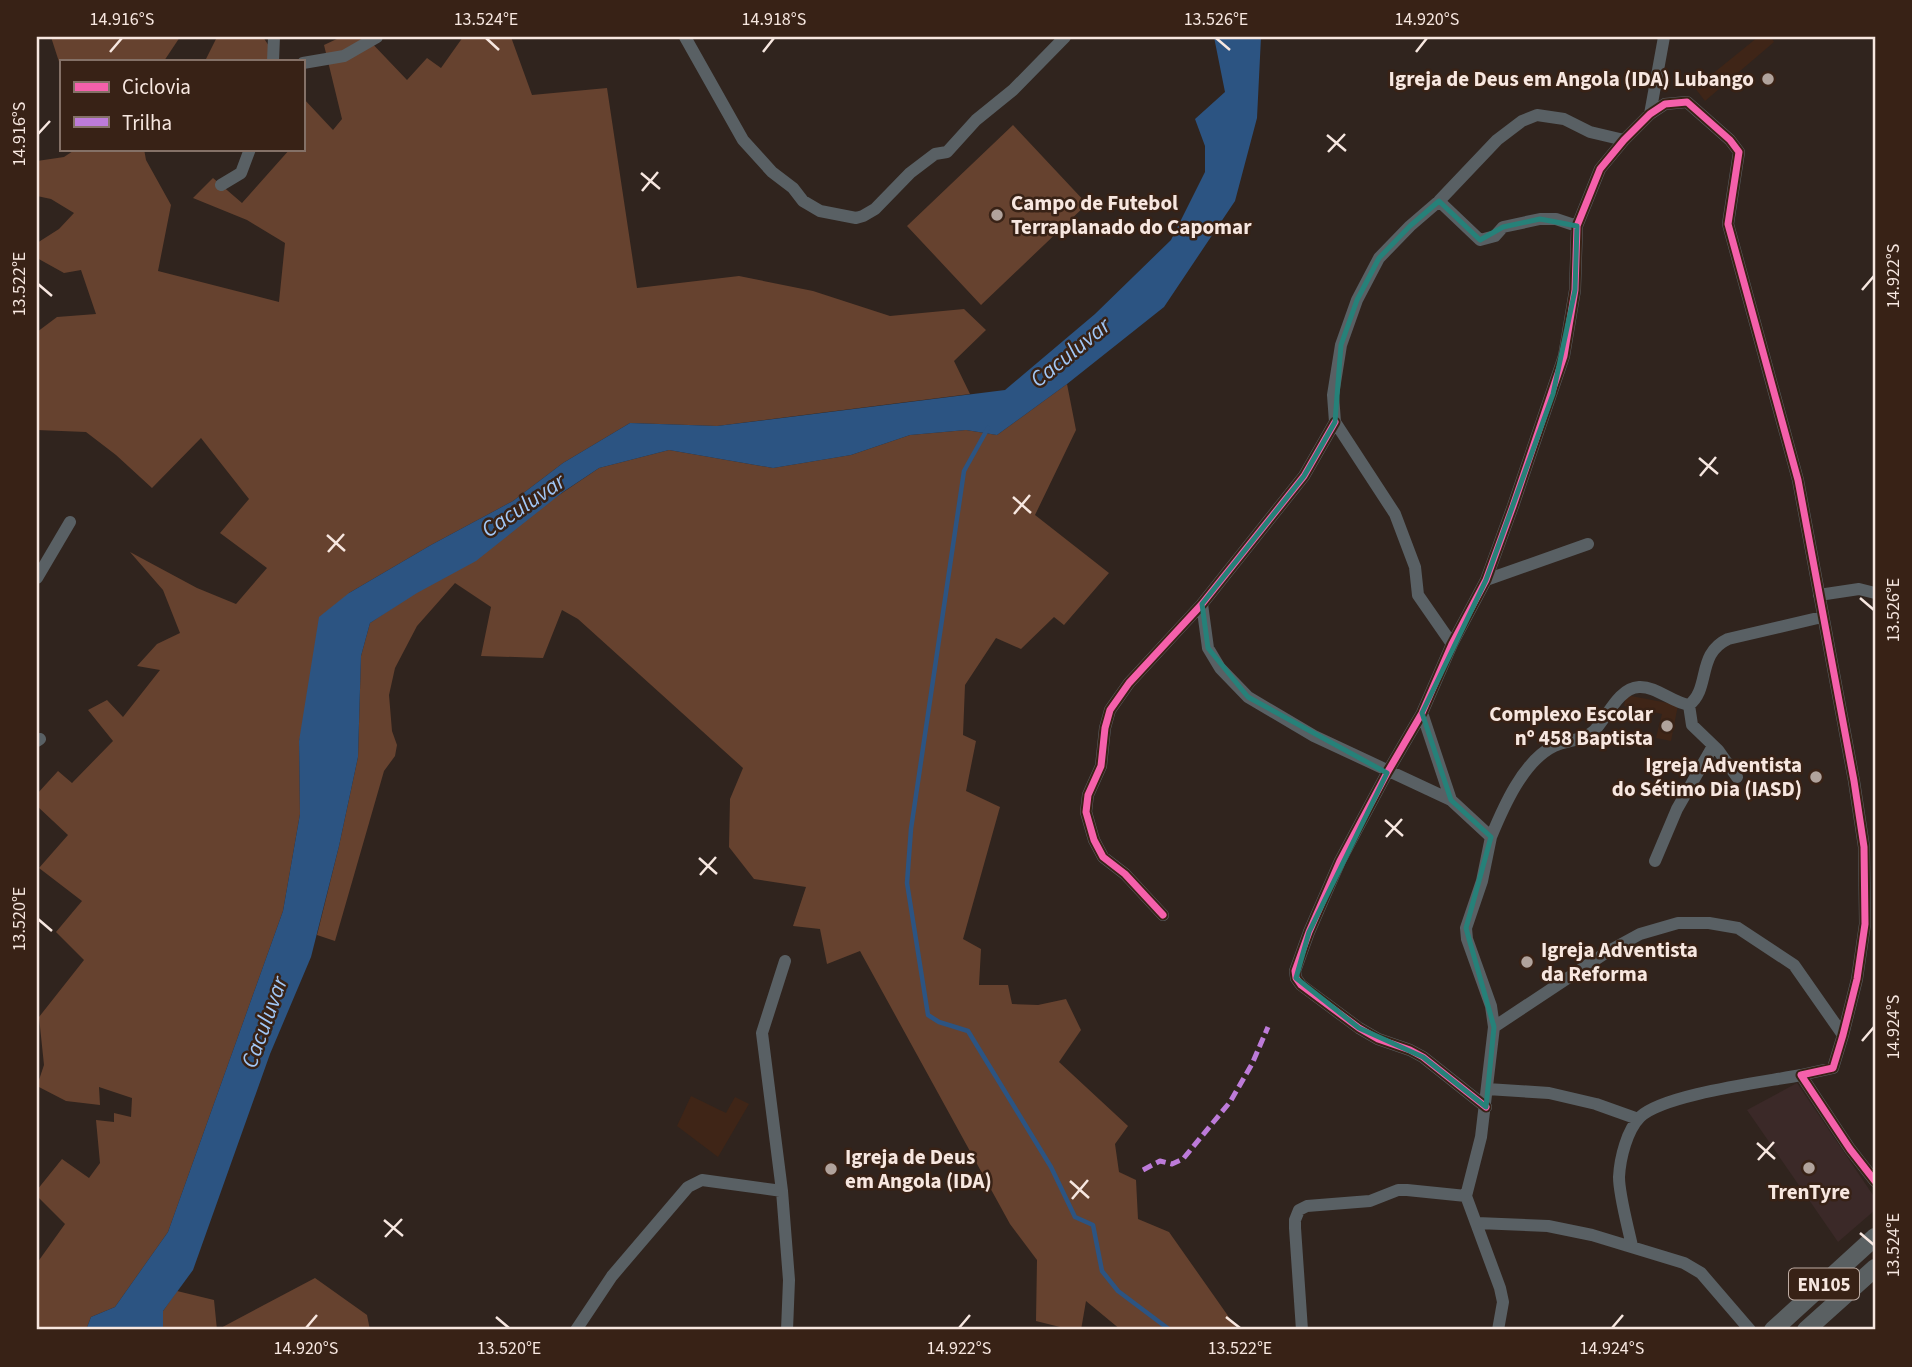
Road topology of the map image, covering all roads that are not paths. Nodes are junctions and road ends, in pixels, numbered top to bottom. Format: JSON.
{"nodes":[{"id":1,"x":274,"y":37,"type":"edge"},
{"id":2,"x":685,"y":37,"type":"edge"},
{"id":3,"x":1065,"y":37,"type":"edge"},
{"id":4,"x":1664,"y":37,"type":"edge"},
{"id":5,"x":366,"y":39,"type":"edge"},
{"id":6,"x":273,"y":60,"type":"edge"},
{"id":7,"x":304,"y":63,"type":"edge"},
{"id":8,"x":1650,"y":114,"type":"junction"},
{"id":9,"x":1624,"y":140,"type":"junction"},
{"id":10,"x":250,"y":150,"type":"edge"},
{"id":11,"x":221,"y":185,"type":"dead end"},
{"id":12,"x":1439,"y":201,"type":"junction"},
{"id":13,"x":1577,"y":226,"type":"junction"},
{"id":14,"x":1335,"y":422,"type":"junction"},
{"id":15,"x":70,"y":522,"type":"dead end"},
{"id":16,"x":1588,"y":544,"type":"dead end"},
{"id":17,"x":37,"y":578,"type":"edge"},
{"id":18,"x":1486,"y":580,"type":"junction"},
{"id":19,"x":1875,"y":593,"type":"edge"},
{"id":20,"x":1819,"y":595,"type":"junction"},
{"id":21,"x":1202,"y":604,"type":"junction"},
{"id":22,"x":1822,"y":617,"type":"junction"},
{"id":23,"x":1452,"y":644,"type":"junction"},
{"id":24,"x":1689,"y":705,"type":"junction"},
{"id":25,"x":1422,"y":713,"type":"junction"},
{"id":26,"x":1713,"y":746,"type":"junction"},
{"id":27,"x":1387,"y":772,"type":"junction"},
{"id":28,"x":1737,"y":776,"type":"dead end"},
{"id":29,"x":1451,"y":800,"type":"junction"},
{"id":30,"x":1490,"y":837,"type":"junction"},
{"id":31,"x":1655,"y":861,"type":"dead end"},
{"id":32,"x":1163,"y":915,"type":"dead end"},
{"id":33,"x":785,"y":961,"type":"dead end"},
{"id":34,"x":1494,"y":1027,"type":"junction"},
{"id":35,"x":1843,"y":1035,"type":"junction"},
{"id":36,"x":1801,"y":1075,"type":"junction"},
{"id":37,"x":1487,"y":1089,"type":"junction"},
{"id":38,"x":1486,"y":1107,"type":"junction"},
{"id":39,"x":1638,"y":1119,"type":"junction"},
{"id":40,"x":1875,"y":1181,"type":"edge"},
{"id":41,"x":782,"y":1191,"type":"junction"},
{"id":42,"x":1466,"y":1196,"type":"junction"},
{"id":43,"x":1476,"y":1223,"type":"junction"},
{"id":44,"x":1875,"y":1237,"type":"edge"},
{"id":45,"x":1632,"y":1246,"type":"junction"},
{"id":46,"x":1875,"y":1268,"type":"edge"},
{"id":47,"x":576,"y":1330,"type":"edge"},
{"id":48,"x":787,"y":1330,"type":"edge"},
{"id":49,"x":1303,"y":1330,"type":"edge"},
{"id":50,"x":1498,"y":1330,"type":"edge"},
{"id":51,"x":1750,"y":1330,"type":"edge"},
{"id":52,"x":1773,"y":1330,"type":"edge"},
{"id":53,"x":1806,"y":1330,"type":"edge"}],
"edges":[{"from":1,"to":6,"type":"street"},
{"from":2,"to":3,"type":"street"},
{"from":4,"to":8,"type":"street"},
{"from":5,"to":7,"type":"street"},
{"from":8,"to":9,"type":"street"},
{"from":8,"to":20,"type":"street"},
{"from":9,"to":12,"type":"street"},
{"from":9,"to":13,"type":"street"},
{"from":10,"to":11,"type":"street"},
{"from":12,"to":13,"type":"street"},
{"from":12,"to":14,"type":"street"},
{"from":13,"to":18,"type":"street"},
{"from":14,"to":21,"type":"street"},
{"from":14,"to":23,"type":"street"},
{"from":15,"to":17,"type":"street"},
{"from":16,"to":18,"type":"street"},
{"from":18,"to":23,"type":"street"},
{"from":19,"to":20,"type":"street"},
{"from":20,"to":22,"type":"street"},
{"from":21,"to":27,"type":"street"},
{"from":21,"to":32,"type":"street"},
{"from":22,"to":24,"type":"street"},
{"from":22,"to":35,"type":"street"},
{"from":23,"to":25,"type":"street"},
{"from":24,"to":26,"type":"street"},
{"from":24,"to":30,"type":"street"},
{"from":25,"to":27,"type":"street"},
{"from":25,"to":29,"type":"street"},
{"from":26,"to":28,"type":"street"},
{"from":26,"to":31,"type":"street"},
{"from":27,"to":29,"type":"street"},
{"from":27,"to":38,"type":"street"},
{"from":29,"to":30,"type":"street"},
{"from":30,"to":34,"type":"street"},
{"from":33,"to":41,"type":"street"},
{"from":34,"to":35,"type":"street"},
{"from":34,"to":37,"type":"street"},
{"from":35,"to":36,"type":"street"},
{"from":36,"to":39,"type":"street"},
{"from":36,"to":40,"type":"street"},
{"from":37,"to":38,"type":"street"},
{"from":37,"to":39,"type":"street"},
{"from":38,"to":42,"type":"street"},
{"from":39,"to":45,"type":"street"},
{"from":41,"to":47,"type":"street"},
{"from":41,"to":48,"type":"street"},
{"from":42,"to":43,"type":"street"},
{"from":42,"to":49,"type":"street"},
{"from":43,"to":45,"type":"street"},
{"from":43,"to":50,"type":"street"},
{"from":44,"to":52,"type":"main road","number":"EN105"},
{"from":45,"to":51,"type":"street"},
{"from":46,"to":53,"type":"main road","number":"EN105"}]}
